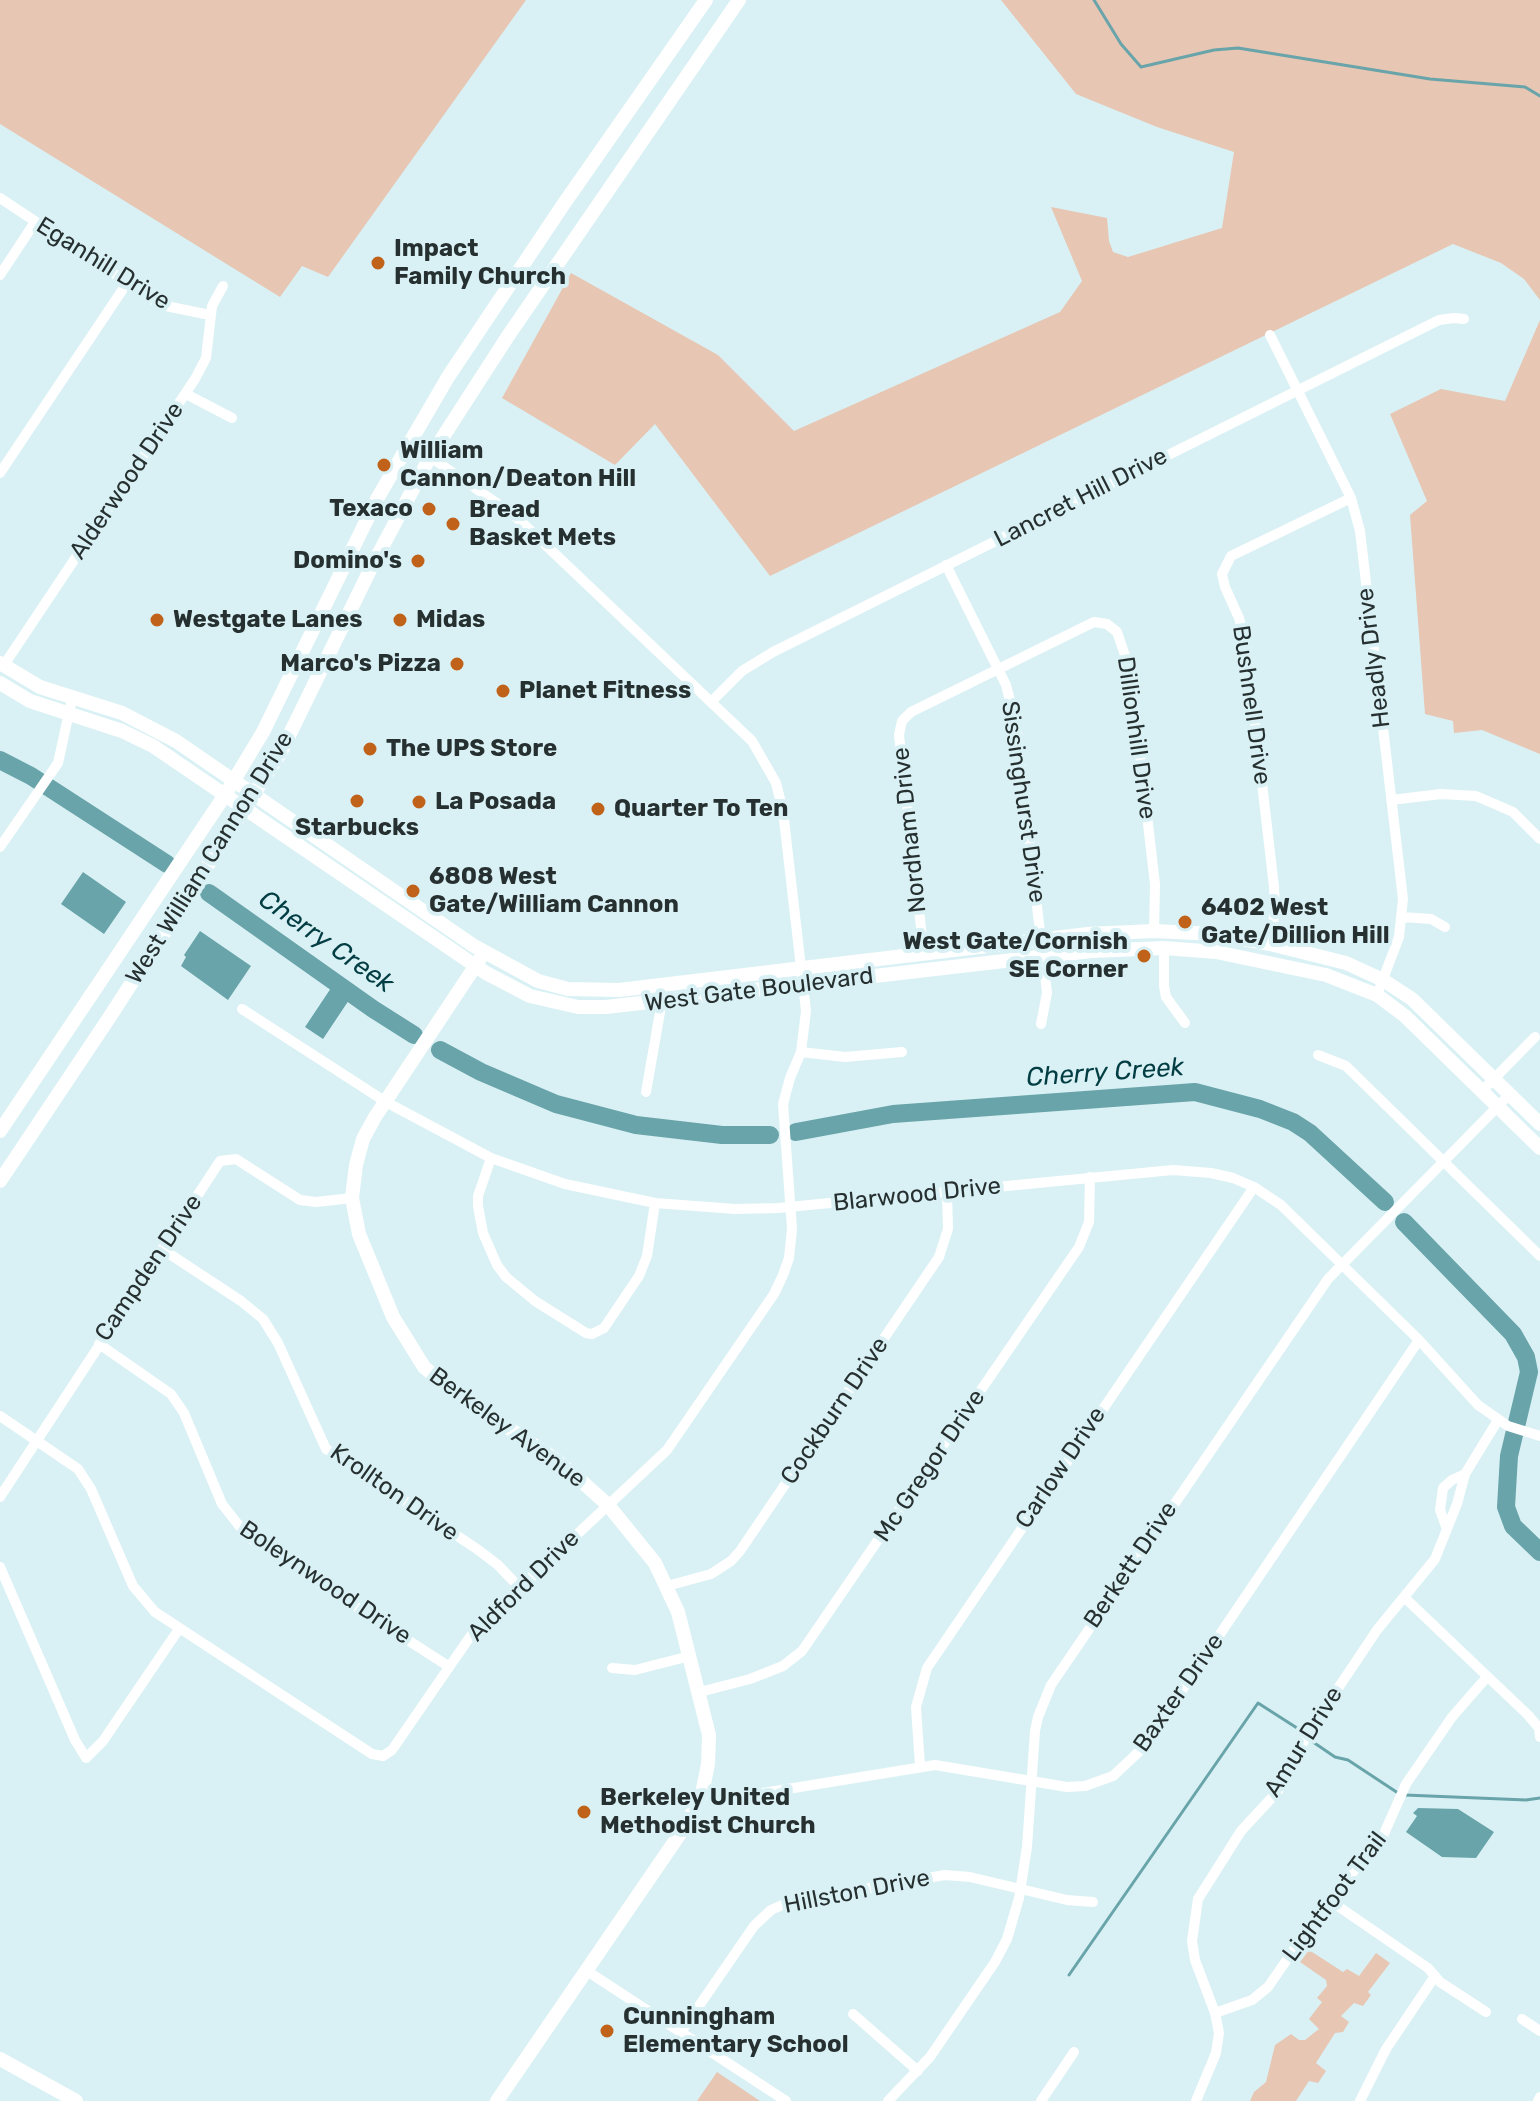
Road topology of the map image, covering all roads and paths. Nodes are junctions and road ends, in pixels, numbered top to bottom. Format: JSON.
{"nodes":[{"id":1,"x":706,"y":0,"type":"edge"},
{"id":2,"x":739,"y":0,"type":"edge"},
{"id":3,"x":0,"y":198,"type":"edge"},
{"id":4,"x":35,"y":222,"type":"junction"},
{"id":5,"x":0,"y":275,"type":"edge"},
{"id":6,"x":127,"y":283,"type":"junction"},
{"id":7,"x":223,"y":286,"type":"dead end"},
{"id":8,"x":210,"y":315,"type":"junction"},
{"id":9,"x":1464,"y":319,"type":"dead end"},
{"id":10,"x":1270,"y":335,"type":"dead end"},
{"id":11,"x":1298,"y":390,"type":"junction"},
{"id":12,"x":186,"y":394,"type":"junction"},
{"id":13,"x":232,"y":418,"type":"dead end"},
{"id":14,"x":407,"y":445,"type":"junction"},
{"id":15,"x":430,"y":457,"type":"junction"},
{"id":16,"x":0,"y":473,"type":"edge"},
{"id":17,"x":1351,"y":498,"type":"junction"},
{"id":18,"x":946,"y":565,"type":"junction"},
{"id":19,"x":307,"y":639,"type":"junction"},
{"id":20,"x":333,"y":648,"type":"junction"},
{"id":21,"x":2,"y":664,"type":"edge"},
{"id":22,"x":998,"y":670,"type":"junction"},
{"id":23,"x":0,"y":683,"type":"edge"},
{"id":24,"x":72,"y":699,"type":"junction"},
{"id":25,"x":712,"y":701,"type":"junction"},
{"id":26,"x":67,"y":714,"type":"junction"},
{"id":27,"x":234,"y":781,"type":"junction"},
{"id":28,"x":225,"y":795,"type":"junction"},
{"id":29,"x":255,"y":795,"type":"junction"},
{"id":30,"x":1391,"y":800,"type":"junction"},
{"id":31,"x":246,"y":809,"type":"junction"},
{"id":32,"x":1540,"y":839,"type":"edge"},
{"id":33,"x":1,"y":843,"type":"edge"},
{"id":34,"x":395,"y":888,"type":"junction"},
{"id":35,"x":386,"y":905,"type":"junction"},
{"id":36,"x":1402,"y":917,"type":"junction"},
{"id":37,"x":1445,"y":927,"type":"dead end"},
{"id":38,"x":1154,"y":931,"type":"junction"},
{"id":39,"x":1042,"y":939,"type":"junction"},
{"id":40,"x":1270,"y":944,"type":"junction"},
{"id":41,"x":1164,"y":948,"type":"junction"},
{"id":42,"x":485,"y":952,"type":"junction"},
{"id":43,"x":924,"y":954,"type":"junction"},
{"id":44,"x":1044,"y":957,"type":"junction"},
{"id":45,"x":476,"y":966,"type":"junction"},
{"id":46,"x":802,"y":967,"type":"junction"},
{"id":47,"x":1383,"y":980,"type":"junction"},
{"id":48,"x":804,"y":984,"type":"junction"},
{"id":49,"x":1377,"y":995,"type":"junction"},
{"id":50,"x":662,"y":1001,"type":"junction"},
{"id":51,"x":242,"y":1009,"type":"dead end"},
{"id":52,"x":1185,"y":1023,"type":"dead end"},
{"id":53,"x":1041,"y":1024,"type":"dead end"},
{"id":54,"x":1535,"y":1037,"type":"dead end"},
{"id":55,"x":801,"y":1052,"type":"junction"},
{"id":56,"x":902,"y":1052,"type":"dead end"},
{"id":57,"x":1318,"y":1055,"type":"dead end"},
{"id":58,"x":1494,"y":1079,"type":"junction"},
{"id":59,"x":1482,"y":1091,"type":"junction"},
{"id":60,"x":646,"y":1092,"type":"dead end"},
{"id":61,"x":1510,"y":1094,"type":"junction"},
{"id":62,"x":386,"y":1102,"type":"junction"},
{"id":63,"x":1498,"y":1106,"type":"junction"},
{"id":64,"x":1540,"y":1124,"type":"edge"},
{"id":65,"x":0,"y":1131,"type":"edge"},
{"id":66,"x":1540,"y":1148,"type":"edge"},
{"id":67,"x":491,"y":1158,"type":"junction"},
{"id":68,"x":1444,"y":1161,"type":"junction"},
{"id":69,"x":1090,"y":1177,"type":"junction"},
{"id":70,"x":0,"y":1180,"type":"edge"},
{"id":71,"x":1254,"y":1187,"type":"junction"},
{"id":72,"x":947,"y":1192,"type":"junction"},
{"id":73,"x":352,"y":1198,"type":"junction"},
{"id":74,"x":655,"y":1203,"type":"junction"},
{"id":75,"x":790,"y":1207,"type":"junction"},
{"id":76,"x":162,"y":1249,"type":"junction"},
{"id":77,"x":1540,"y":1256,"type":"edge"},
{"id":78,"x":1342,"y":1264,"type":"junction"},
{"id":79,"x":1419,"y":1340,"type":"junction"},
{"id":80,"x":99,"y":1344,"type":"junction"},
{"id":81,"x":0,"y":1416,"type":"edge"},
{"id":82,"x":1503,"y":1423,"type":"junction"},
{"id":83,"x":1540,"y":1436,"type":"edge"},
{"id":84,"x":36,"y":1439,"type":"junction"},
{"id":85,"x":1465,"y":1474,"type":"junction"},
{"id":86,"x":0,"y":1497,"type":"edge"},
{"id":87,"x":608,"y":1505,"type":"junction"},
{"id":88,"x":1447,"y":1529,"type":"junction"},
{"id":89,"x":0,"y":1567,"type":"edge"},
{"id":90,"x":667,"y":1586,"type":"junction"},
{"id":91,"x":519,"y":1587,"type":"junction"},
{"id":92,"x":1404,"y":1597,"type":"junction"},
{"id":93,"x":179,"y":1629,"type":"junction"},
{"id":94,"x":690,"y":1656,"type":"junction"},
{"id":95,"x":448,"y":1666,"type":"junction"},
{"id":96,"x":612,"y":1668,"type":"dead end"},
{"id":97,"x":1487,"y":1677,"type":"junction"},
{"id":98,"x":700,"y":1692,"type":"junction"},
{"id":99,"x":1540,"y":1737,"type":"edge"},
{"id":100,"x":920,"y":1766,"type":"junction"},
{"id":101,"x":1031,"y":1782,"type":"junction"},
{"id":102,"x":703,"y":1789,"type":"junction"},
{"id":103,"x":1021,"y":1888,"type":"junction"},
{"id":104,"x":1329,"y":1900,"type":"junction"},
{"id":105,"x":1093,"y":1902,"type":"dead end"},
{"id":106,"x":587,"y":1971,"type":"junction"},
{"id":107,"x":1435,"y":1976,"type":"junction"},
{"id":108,"x":1486,"y":2012,"type":"dead end"},
{"id":109,"x":1215,"y":2013,"type":"junction"},
{"id":110,"x":853,"y":2014,"type":"dead end"},
{"id":111,"x":1522,"y":2019,"type":"dead end"},
{"id":112,"x":1540,"y":2031,"type":"edge"},
{"id":113,"x":681,"y":2032,"type":"junction"},
{"id":114,"x":1074,"y":2052,"type":"dead end"},
{"id":115,"x":0,"y":2059,"type":"edge"},
{"id":116,"x":918,"y":2071,"type":"junction"},
{"id":117,"x":76,"y":2101,"type":"edge"},
{"id":118,"x":497,"y":2101,"type":"edge"},
{"id":119,"x":786,"y":2101,"type":"edge"},
{"id":120,"x":888,"y":2101,"type":"edge"},
{"id":121,"x":1041,"y":2101,"type":"edge"},
{"id":122,"x":1196,"y":2101,"type":"edge"},
{"id":123,"x":1360,"y":2101,"type":"edge"}],
"edges":[{"from":1,"to":14,"type":"main road","name":"West William Cannon Drive"},
{"from":2,"to":15,"type":"main road","name":"West William Cannon Drive"},
{"from":3,"to":4,"type":"street","name":"Eganhill Drive"},
{"from":4,"to":5,"type":"street"},
{"from":4,"to":6,"type":"street","name":"Eganhill Drive"},
{"from":6,"to":8,"type":"street","name":"Eganhill Drive"},
{"from":6,"to":16,"type":"street"},
{"from":7,"to":8,"type":"street","name":"Alderwood Drive"},
{"from":8,"to":12,"type":"street","name":"Alderwood Drive"},
{"from":9,"to":11,"type":"street","name":"Lancret Hill Drive"},
{"from":10,"to":11,"type":"street","name":"Headly Drive"},
{"from":11,"to":17,"type":"street","name":"Headly Drive"},
{"from":11,"to":18,"type":"street","name":"Lancret Hill Drive"},
{"from":12,"to":13,"type":"street"},
{"from":12,"to":21,"type":"street","name":"Alderwood Drive"},
{"from":14,"to":15,"type":"street","name":"Aldford Drive"},
{"from":14,"to":19,"type":"main road","name":"West William Cannon Drive"},
{"from":15,"to":20,"type":"main road","name":"West William Cannon Drive"},
{"from":15,"to":25,"type":"street","name":"Aldford Drive"},
{"from":17,"to":30,"type":"street","name":"Headly Drive"},
{"from":17,"to":40,"type":"street","name":"Bushnell Drive"},
{"from":18,"to":22,"type":"street","name":"Sissinghurst Drive"},
{"from":18,"to":25,"type":"street","name":"Lancret Hill Drive"},
{"from":19,"to":20,"type":"main road"},
{"from":19,"to":27,"type":"main road","name":"West William Cannon Drive"},
{"from":20,"to":29,"type":"main road","name":"West William Cannon Drive"},
{"from":21,"to":24,"type":"main road","name":"West Gate Boulevard"},
{"from":22,"to":38,"type":"street","name":"Dillionhill Drive"},
{"from":22,"to":39,"type":"street","name":"Sissinghurst Drive"},
{"from":22,"to":43,"type":"street","name":"Nordham Drive"},
{"from":23,"to":26,"type":"main road","name":"West Gate Boulevard"},
{"from":24,"to":26,"type":"street"},
{"from":24,"to":27,"type":"main road","name":"West Gate Boulevard"},
{"from":25,"to":46,"type":"street","name":"Aldford Drive"},
{"from":26,"to":28,"type":"main road","name":"West Gate Boulevard"},
{"from":26,"to":33,"type":"street"},
{"from":27,"to":28,"type":"main road","name":"West William Cannon Drive"},
{"from":27,"to":29,"type":"main road","name":"West Gate Boulevard"},
{"from":28,"to":31,"type":"main road","name":"West Gate Boulevard"},
{"from":28,"to":65,"type":"main road","name":"West William Cannon Drive"},
{"from":29,"to":31,"type":"main road","name":"West William Cannon Drive"},
{"from":29,"to":34,"type":"main road","name":"West Gate Boulevard"},
{"from":30,"to":32,"type":"street"},
{"from":30,"to":36,"type":"street","name":"Headly Drive"},
{"from":31,"to":35,"type":"main road","name":"West Gate Boulevard"},
{"from":31,"to":70,"type":"main road","name":"West William Cannon Drive"},
{"from":34,"to":35,"type":"main road"},
{"from":34,"to":42,"type":"main road","name":"West Gate Boulevard"},
{"from":35,"to":45,"type":"main road","name":"West Gate Boulevard"},
{"from":36,"to":37,"type":"street"},
{"from":36,"to":47,"type":"street","name":"Headly Drive"},
{"from":38,"to":39,"type":"main road","name":"West Gate Boulevard"},
{"from":38,"to":40,"type":"main road","name":"West Gate Boulevard"},
{"from":39,"to":43,"type":"main road","name":"West Gate Boulevard"},
{"from":39,"to":44,"type":"street","name":"Sissinghurst Drive"},
{"from":40,"to":47,"type":"main road","name":"West Gate Boulevard"},
{"from":41,"to":44,"type":"main road","name":"West Gate Boulevard"},
{"from":41,"to":49,"type":"main road","name":"West Gate Boulevard"},
{"from":41,"to":52,"type":"street"},
{"from":42,"to":45,"type":"main road","name":"Berkeley Avenue"},
{"from":42,"to":46,"type":"main road","name":"West Gate Boulevard"},
{"from":43,"to":46,"type":"main road","name":"West Gate Boulevard"},
{"from":44,"to":48,"type":"main road","name":"West Gate Boulevard"},
{"from":44,"to":53,"type":"street","name":"Sissinghurst Drive"},
{"from":45,"to":50,"type":"main road","name":"West Gate Boulevard"},
{"from":45,"to":62,"type":"main road","name":"Berkeley Avenue"},
{"from":46,"to":48,"type":"street","name":"Aldford Drive"},
{"from":47,"to":49,"type":"street","name":"Headly Drive"},
{"from":47,"to":58,"type":"main road","name":"West Gate Boulevard"},
{"from":48,"to":50,"type":"main road","name":"West Gate Boulevard"},
{"from":48,"to":55,"type":"street","name":"Aldford Drive"},
{"from":49,"to":59,"type":"main road","name":"West Gate Boulevard"},
{"from":50,"to":60,"type":"street"},
{"from":51,"to":62,"type":"street","name":"Blarwood Drive"},
{"from":54,"to":58,"type":"street"},
{"from":55,"to":56,"type":"street"},
{"from":55,"to":75,"type":"street","name":"Aldford Drive"},
{"from":57,"to":68,"type":"street"},
{"from":58,"to":59,"type":"street"},
{"from":58,"to":61,"type":"main road","name":"West Gate Boulevard"},
{"from":59,"to":63,"type":"main road","name":"West Gate Boulevard"},
{"from":61,"to":63,"type":"street","name":"Berkett Drive"},
{"from":61,"to":64,"type":"main road","name":"West Gate Boulevard"},
{"from":62,"to":67,"type":"street","name":"Blarwood Drive"},
{"from":62,"to":73,"type":"main road","name":"Berkeley Avenue"},
{"from":63,"to":66,"type":"main road","name":"West Gate Boulevard"},
{"from":63,"to":68,"type":"street","name":"Berkett Drive"},
{"from":67,"to":74,"type":"street","name":"Blarwood Drive"},
{"from":67,"to":74,"type":"street"},
{"from":68,"to":77,"type":"street"},
{"from":68,"to":78,"type":"street","name":"Berkett Drive"},
{"from":69,"to":71,"type":"street","name":"Blarwood Drive"},
{"from":69,"to":72,"type":"street","name":"Blarwood Drive"},
{"from":69,"to":98,"type":"street","name":"Mc Gregor Drive"},
{"from":71,"to":78,"type":"street","name":"Blarwood Drive"},
{"from":71,"to":100,"type":"street","name":"Carlow Drive"},
{"from":72,"to":75,"type":"street","name":"Blarwood Drive"},
{"from":72,"to":90,"type":"street","name":"Cockburn Drive"},
{"from":73,"to":76,"type":"street","name":"Campden Drive"},
{"from":73,"to":87,"type":"main road","name":"Berkeley Avenue"},
{"from":74,"to":75,"type":"street","name":"Blarwood Drive"},
{"from":75,"to":87,"type":"street","name":"Aldford Drive"},
{"from":76,"to":80,"type":"street","name":"Campden Drive"},
{"from":76,"to":91,"type":"street","name":"Krollton Drive"},
{"from":78,"to":79,"type":"street","name":"Blarwood Drive"},
{"from":78,"to":101,"type":"street","name":"Berkett Drive"},
{"from":79,"to":82,"type":"street","name":"Blarwood Drive"},
{"from":79,"to":101,"type":"street","name":"Baxter Drive"},
{"from":80,"to":84,"type":"street","name":"Campden Drive"},
{"from":80,"to":95,"type":"street","name":"Boleynwood Drive"},
{"from":81,"to":84,"type":"street","name":"Aldford Drive"},
{"from":82,"to":83,"type":"street","name":"Blarwood Drive"},
{"from":82,"to":85,"type":"street","name":"Amur Drive"},
{"from":84,"to":86,"type":"street","name":"Campden Drive"},
{"from":84,"to":93,"type":"street","name":"Aldford Drive"},
{"from":85,"to":88,"type":"street","name":"Amur Drive"},
{"from":85,"to":88,"type":"street","name":"Amur Drive"},
{"from":87,"to":90,"type":"main road","name":"Berkeley Avenue"},
{"from":87,"to":91,"type":"street","name":"Aldford Drive"},
{"from":88,"to":92,"type":"street","name":"Amur Drive"},
{"from":89,"to":93,"type":"street"},
{"from":90,"to":94,"type":"main road","name":"Berkeley Avenue"},
{"from":91,"to":95,"type":"street","name":"Aldford Drive"},
{"from":92,"to":97,"type":"street"},
{"from":92,"to":109,"type":"street","name":"Amur Drive"},
{"from":93,"to":95,"type":"street","name":"Aldford Drive"},
{"from":94,"to":96,"type":"street"},
{"from":94,"to":98,"type":"main road","name":"Berkeley Avenue"},
{"from":97,"to":99,"type":"street"},
{"from":97,"to":104,"type":"street","name":"Lightfoot Trail"},
{"from":98,"to":102,"type":"main road","name":"Berkeley Avenue"},
{"from":100,"to":101,"type":"street","name":"Baxter Drive"},
{"from":100,"to":102,"type":"street","name":"Baxter Drive"},
{"from":101,"to":103,"type":"street","name":"Berkett Drive"},
{"from":102,"to":106,"type":"main road","name":"Berkeley Avenue"},
{"from":103,"to":105,"type":"street","name":"Hillston Drive"},
{"from":103,"to":113,"type":"street","name":"Hillston Drive"},
{"from":103,"to":116,"type":"street","name":"Berkett Drive"},
{"from":104,"to":107,"type":"street"},
{"from":104,"to":109,"type":"street","name":"Lightfoot Trail"},
{"from":106,"to":113,"type":"street"},
{"from":106,"to":118,"type":"main road","name":"Berkeley Avenue"},
{"from":107,"to":108,"type":"street"},
{"from":107,"to":123,"type":"street"},
{"from":109,"to":122,"type":"street","name":"Amur Drive"},
{"from":110,"to":116,"type":"street"},
{"from":111,"to":112,"type":"street"},
{"from":113,"to":119,"type":"street"},
{"from":114,"to":121,"type":"street"},
{"from":115,"to":117,"type":"main road"},
{"from":116,"to":120,"type":"street","name":"Berkett Drive"}]}
